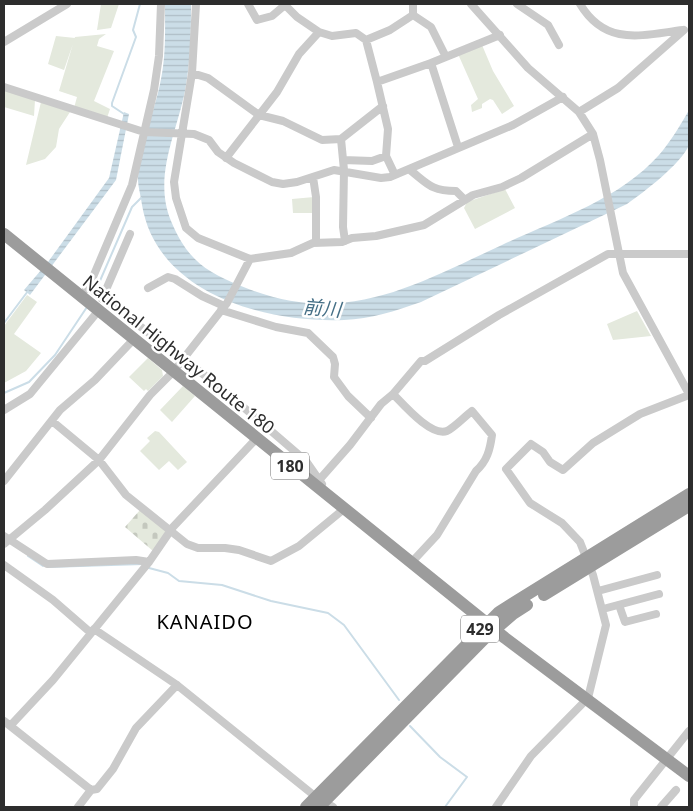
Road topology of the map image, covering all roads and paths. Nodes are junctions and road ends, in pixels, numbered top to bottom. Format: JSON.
{"nodes":[{"id":1,"x":67,"y":4,"type":"edge"},
{"id":2,"x":160,"y":4,"type":"edge"},
{"id":3,"x":196,"y":4,"type":"edge"},
{"id":4,"x":248,"y":4,"type":"edge"},
{"id":5,"x":413,"y":4,"type":"edge"},
{"id":6,"x":517,"y":4,"type":"edge"},
{"id":7,"x":580,"y":4,"type":"edge"},
{"id":8,"x":284,"y":5,"type":"edge"},
{"id":9,"x":477,"y":6,"type":"edge"},
{"id":10,"x":413,"y":15,"type":"junction"},
{"id":11,"x":687,"y":30,"type":"edge"},
{"id":12,"x":319,"y":32,"type":"junction"},
{"id":13,"x":500,"y":35,"type":"junction"},
{"id":14,"x":366,"y":40,"type":"junction"},
{"id":15,"x":4,"y":42,"type":"edge"},
{"id":16,"x":558,"y":45,"type":"dead end"},
{"id":17,"x":446,"y":57,"type":"junction"},
{"id":18,"x":431,"y":63,"type":"junction"},
{"id":19,"x":192,"y":73,"type":"junction"},
{"id":20,"x":377,"y":82,"type":"junction"},
{"id":21,"x":4,"y":87,"type":"edge"},
{"id":22,"x":563,"y":97,"type":"junction"},
{"id":23,"x":383,"y":106,"type":"junction"},
{"id":24,"x":579,"y":112,"type":"junction"},
{"id":25,"x":259,"y":115,"type":"junction"},
{"id":26,"x":145,"y":132,"type":"junction"},
{"id":27,"x":179,"y":133,"type":"junction"},
{"id":28,"x":593,"y":134,"type":"junction"},
{"id":29,"x":341,"y":139,"type":"junction"},
{"id":30,"x":458,"y":147,"type":"junction"},
{"id":31,"x":386,"y":156,"type":"junction"},
{"id":32,"x":226,"y":158,"type":"junction"},
{"id":33,"x":344,"y":160,"type":"junction"},
{"id":34,"x":344,"y":170,"type":"junction"},
{"id":35,"x":410,"y":170,"type":"junction"},
{"id":36,"x":395,"y":175,"type":"junction"},
{"id":37,"x":313,"y":177,"type":"junction"},
{"id":38,"x":465,"y":200,"type":"junction"},
{"id":39,"x":4,"y":234,"type":"edge"},
{"id":40,"x":130,"y":234,"type":"dead end"},
{"id":41,"x":345,"y":240,"type":"junction"},
{"id":42,"x":316,"y":243,"type":"junction"},
{"id":43,"x":618,"y":254,"type":"junction"},
{"id":44,"x":689,"y":254,"type":"edge"},
{"id":45,"x":250,"y":259,"type":"junction"},
{"id":46,"x":148,"y":288,"type":"dead end"},
{"id":47,"x":85,"y":292,"type":"junction"},
{"id":48,"x":99,"y":303,"type":"junction"},
{"id":49,"x":224,"y":306,"type":"junction"},
{"id":50,"x":134,"y":339,"type":"junction"},
{"id":51,"x":182,"y":360,"type":"junction"},
{"id":52,"x":173,"y":372,"type":"junction"},
{"id":53,"x":392,"y":394,"type":"junction"},
{"id":54,"x":689,"y":394,"type":"edge"},
{"id":55,"x":4,"y":410,"type":"edge"},
{"id":56,"x":371,"y":418,"type":"junction"},
{"id":57,"x":52,"y":421,"type":"junction"},
{"id":58,"x":256,"y":439,"type":"junction"},
{"id":59,"x":99,"y":460,"type":"junction"},
{"id":60,"x":4,"y":481,"type":"edge"},
{"id":61,"x":321,"y":485,"type":"junction"},
{"id":62,"x":689,"y":494,"type":"edge"},
{"id":63,"x":689,"y":506,"type":"edge"},
{"id":64,"x":344,"y":509,"type":"junction"},
{"id":65,"x":171,"y":531,"type":"junction"},
{"id":66,"x":5,"y":540,"type":"edge"},
{"id":67,"x":411,"y":562,"type":"junction"},
{"id":68,"x":589,"y":563,"type":"junction"},
{"id":69,"x":4,"y":565,"type":"edge"},
{"id":70,"x":146,"y":565,"type":"junction"},
{"id":71,"x":657,"y":575,"type":"dead end"},
{"id":72,"x":598,"y":591,"type":"junction"},
{"id":73,"x":659,"y":594,"type":"dead end"},
{"id":74,"x":619,"y":605,"type":"junction"},
{"id":75,"x":603,"y":609,"type":"junction"},
{"id":76,"x":656,"y":614,"type":"dead end"},
{"id":77,"x":491,"y":626,"type":"junction"},
{"id":78,"x":92,"y":631,"type":"junction"},
{"id":79,"x":177,"y":685,"type":"junction"},
{"id":80,"x":588,"y":698,"type":"junction"},
{"id":81,"x":7,"y":723,"type":"edge"},
{"id":82,"x":689,"y":731,"type":"edge"},
{"id":83,"x":666,"y":758,"type":"junction"},
{"id":84,"x":689,"y":776,"type":"edge"},
{"id":85,"x":91,"y":790,"type":"junction"},
{"id":86,"x":676,"y":790,"type":"dead end"},
{"id":87,"x":323,"y":803,"type":"edge"},
{"id":88,"x":78,"y":807,"type":"edge"},
{"id":89,"x":306,"y":807,"type":"edge"},
{"id":90,"x":496,"y":807,"type":"edge"},
{"id":91,"x":634,"y":807,"type":"edge"},
{"id":92,"x":661,"y":807,"type":"edge"}],
"edges":[{"from":1,"to":15,"type":"street"},
{"from":2,"to":26,"type":"street"},
{"from":3,"to":19,"type":"street"},
{"from":4,"to":8,"type":"street"},
{"from":5,"to":10,"type":"street"},
{"from":6,"to":16,"type":"street"},
{"from":7,"to":11,"type":"street"},
{"from":8,"to":12,"type":"street"},
{"from":9,"to":13,"type":"street"},
{"from":10,"to":14,"type":"street"},
{"from":10,"to":17,"type":"street"},
{"from":11,"to":24,"type":"street"},
{"from":12,"to":14,"type":"street"},
{"from":12,"to":25,"type":"street"},
{"from":13,"to":17,"type":"street"},
{"from":13,"to":22,"type":"street"},
{"from":14,"to":20,"type":"street"},
{"from":17,"to":18,"type":"street"},
{"from":18,"to":20,"type":"street"},
{"from":18,"to":30,"type":"street"},
{"from":19,"to":25,"type":"street"},
{"from":19,"to":27,"type":"street"},
{"from":20,"to":23,"type":"street"},
{"from":21,"to":26,"type":"street"},
{"from":22,"to":24,"type":"street"},
{"from":22,"to":30,"type":"street"},
{"from":23,"to":29,"type":"street"},
{"from":23,"to":31,"type":"street"},
{"from":24,"to":28,"type":"street"},
{"from":25,"to":29,"type":"street"},
{"from":25,"to":32,"type":"street"},
{"from":26,"to":27,"type":"street"},
{"from":26,"to":47,"type":"street"},
{"from":27,"to":32,"type":"street"},
{"from":27,"to":45,"type":"street"},
{"from":28,"to":38,"type":"street"},
{"from":28,"to":43,"type":"street"},
{"from":29,"to":33,"type":"street"},
{"from":30,"to":35,"type":"street"},
{"from":31,"to":33,"type":"street"},
{"from":31,"to":36,"type":"street"},
{"from":32,"to":37,"type":"street"},
{"from":33,"to":34,"type":"street"},
{"from":34,"to":36,"type":"street"},
{"from":34,"to":37,"type":"street"},
{"from":34,"to":41,"type":"street"},
{"from":35,"to":36,"type":"street"},
{"from":35,"to":38,"type":"street"},
{"from":37,"to":42,"type":"street"},
{"from":38,"to":41,"type":"street"},
{"from":39,"to":47,"type":"highway","name":"National Highway Route 180","number":"180"},
{"from":40,"to":48,"type":"street"},
{"from":41,"to":42,"type":"street"},
{"from":42,"to":45,"type":"street"},
{"from":43,"to":44,"type":"street"},
{"from":43,"to":53,"type":"street"},
{"from":43,"to":54,"type":"street"},
{"from":45,"to":49,"type":"street"},
{"from":46,"to":49,"type":"street"},
{"from":47,"to":48,"type":"highway","name":"National Highway Route 180","number":"180"},
{"from":48,"to":50,"type":"highway","name":"National Highway Route 180","number":"180"},
{"from":48,"to":51,"type":"street"},
{"from":48,"to":55,"type":"street"},
{"from":49,"to":51,"type":"street"},
{"from":49,"to":56,"type":"street"},
{"from":50,"to":52,"type":"highway","name":"National Highway Route 180","number":"180"},
{"from":50,"to":57,"type":"street"},
{"from":51,"to":52,"type":"street"},
{"from":51,"to":61,"type":"street"},
{"from":52,"to":58,"type":"highway","name":"National Highway Route 180","number":"180"},
{"from":52,"to":59,"type":"street"},
{"from":53,"to":56,"type":"street"},
{"from":53,"to":67,"type":"street"},
{"from":54,"to":68,"type":"street"},
{"from":56,"to":61,"type":"street"},
{"from":57,"to":59,"type":"street"},
{"from":57,"to":60,"type":"street"},
{"from":58,"to":61,"type":"highway","name":"National Highway Route 180","number":"180"},
{"from":58,"to":65,"type":"street"},
{"from":59,"to":65,"type":"street"},
{"from":59,"to":66,"type":"street"},
{"from":61,"to":64,"type":"highway","name":"National Highway Route 180","number":"180"},
{"from":62,"to":68,"type":"highway","number":"429"},
{"from":63,"to":68,"type":"highway","number":"429"},
{"from":64,"to":65,"type":"street"},
{"from":64,"to":67,"type":"highway","name":"National Highway Route 180","number":"180"},
{"from":65,"to":70,"type":"street"},
{"from":66,"to":70,"type":"street"},
{"from":67,"to":77,"type":"highway","name":"National Highway Route 180","number":"180"},
{"from":68,"to":72,"type":"street"},
{"from":68,"to":77,"type":"highway","number":"429"},
{"from":69,"to":78,"type":"street"},
{"from":70,"to":78,"type":"street"},
{"from":71,"to":72,"type":"street"},
{"from":72,"to":75,"type":"street"},
{"from":73,"to":74,"type":"street"},
{"from":74,"to":75,"type":"street"},
{"from":74,"to":76,"type":"street"},
{"from":75,"to":80,"type":"street"},
{"from":77,"to":80,"type":"highway","name":"National Highway Route 180","number":"180"},
{"from":77,"to":87,"type":"highway","number":"429"},
{"from":78,"to":79,"type":"street"},
{"from":78,"to":81,"type":"street"},
{"from":79,"to":85,"type":"street"},
{"from":79,"to":87,"type":"street"},
{"from":80,"to":83,"type":"highway","name":"National Highway Route 180","number":"180"},
{"from":80,"to":90,"type":"street"},
{"from":81,"to":85,"type":"street"},
{"from":82,"to":83,"type":"street"},
{"from":83,"to":84,"type":"highway","name":"National Highway Route 180","number":"180"},
{"from":83,"to":91,"type":"street"},
{"from":85,"to":88,"type":"street"},
{"from":86,"to":92,"type":"street"},
{"from":87,"to":89,"type":"highway","number":"429"}]}
